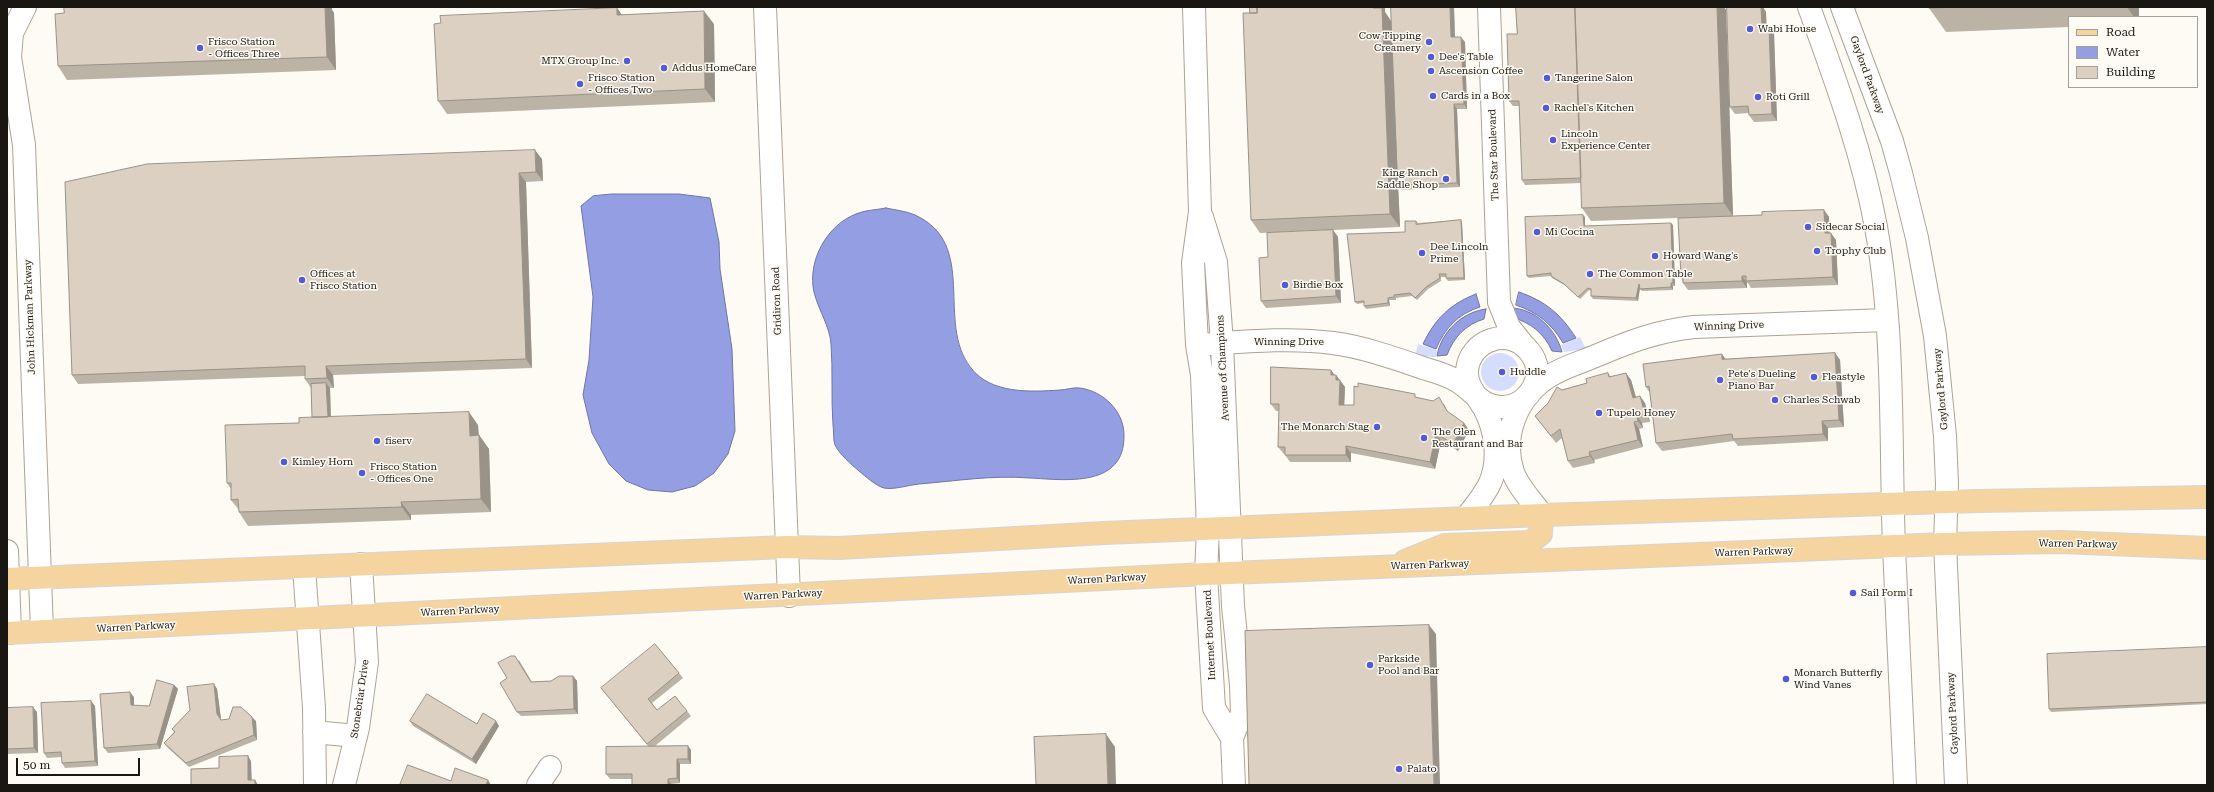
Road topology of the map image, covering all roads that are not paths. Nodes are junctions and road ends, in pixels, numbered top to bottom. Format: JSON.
{"nodes":[{"id":1,"x":25,"y":7,"type":"edge"},
{"id":2,"x":765,"y":7,"type":"edge"},
{"id":3,"x":1194,"y":7,"type":"edge"},
{"id":4,"x":1489,"y":7,"type":"edge"},
{"id":5,"x":1809,"y":7,"type":"edge"},
{"id":6,"x":1842,"y":7,"type":"edge"},
{"id":7,"x":1886,"y":126,"type":"junction"},
{"id":8,"x":1855,"y":138,"type":"junction"},
{"id":9,"x":16,"y":175,"type":"edge"},
{"id":10,"x":1200,"y":212,"type":"junction"},
{"id":11,"x":1499,"y":302,"type":"junction"},
{"id":12,"x":1886,"y":320,"type":"junction"},
{"id":13,"x":1222,"y":343,"type":"junction"},
{"id":14,"x":1197,"y":345,"type":"junction"},
{"id":15,"x":1525,"y":346,"type":"junction"},
{"id":16,"x":1477,"y":348,"type":"junction"},
{"id":17,"x":1577,"y":363,"type":"junction"},
{"id":18,"x":1426,"y":368,"type":"junction"},
{"id":19,"x":1531,"y":393,"type":"junction"},
{"id":20,"x":1476,"y":396,"type":"junction"},
{"id":21,"x":1502,"y":442,"type":"junction"},
{"id":22,"x":2207,"y":497,"type":"edge"},
{"id":23,"x":1946,"y":502,"type":"junction"},
{"id":24,"x":1894,"y":505,"type":"junction"},
{"id":25,"x":1542,"y":515,"type":"junction"},
{"id":26,"x":1466,"y":518,"type":"junction"},
{"id":27,"x":1231,"y":528,"type":"junction"},
{"id":28,"x":1208,"y":529,"type":"junction"},
{"id":29,"x":1945,"y":544,"type":"junction"},
{"id":30,"x":1894,"y":546,"type":"junction"},
{"id":31,"x":787,"y":547,"type":"junction"},
{"id":32,"x":2207,"y":548,"type":"edge"},
{"id":33,"x":7,"y":551,"type":"edge"},
{"id":34,"x":361,"y":564,"type":"junction"},
{"id":35,"x":304,"y":567,"type":"junction"},
{"id":36,"x":1393,"y":567,"type":"junction"},
{"id":37,"x":1232,"y":573,"type":"junction"},
{"id":38,"x":1206,"y":574,"type":"junction"},
{"id":39,"x":40,"y":578,"type":"junction"},
{"id":40,"x":8,"y":579,"type":"edge"},
{"id":41,"x":790,"y":596,"type":"junction"},
{"id":42,"x":364,"y":616,"type":"junction"},
{"id":43,"x":308,"y":619,"type":"junction"},
{"id":44,"x":42,"y":631,"type":"junction"},
{"id":45,"x":8,"y":633,"type":"edge"},
{"id":46,"x":314,"y":732,"type":"junction"},
{"id":47,"x":356,"y":736,"type":"junction"},
{"id":48,"x":1232,"y":738,"type":"junction"},
{"id":49,"x":550,"y":767,"type":"dead end"},
{"id":50,"x":315,"y":785,"type":"edge"},
{"id":51,"x":344,"y":785,"type":"edge"},
{"id":52,"x":538,"y":785,"type":"edge"},
{"id":53,"x":1234,"y":785,"type":"edge"},
{"id":54,"x":1905,"y":785,"type":"edge"},
{"id":55,"x":1956,"y":785,"type":"edge"}],
"edges":[{"from":1,"to":9,"type":"street","name":"John Hickman Parkway"},
{"from":2,"to":31,"type":"street","name":"Gridiron Road"},
{"from":3,"to":10,"type":"street","name":"Avenue of Champions"},
{"from":4,"to":11,"type":"street","name":"The Star Boulevard"},
{"from":5,"to":8,"type":"street"},
{"from":6,"to":7,"type":"street","name":"Gaylord Parkway"},
{"from":7,"to":8,"type":"street"},
{"from":7,"to":23,"type":"street","name":"Gaylord Parkway"},
{"from":8,"to":12,"type":"street"},
{"from":9,"to":39,"type":"street","name":"John Hickman Parkway"},
{"from":10,"to":13,"type":"street","name":"Avenue of Champions"},
{"from":10,"to":14,"type":"street","name":"Avenue of Champions"},
{"from":11,"to":15,"type":"street","name":"The Star Boulevard"},
{"from":11,"to":16,"type":"street","name":"The Star Boulevard"},
{"from":12,"to":17,"type":"street","name":"Winning Drive"},
{"from":12,"to":24,"type":"street"},
{"from":13,"to":14,"type":"street","name":"Winning Drive"},
{"from":13,"to":18,"type":"street","name":"Winning Drive"},
{"from":13,"to":27,"type":"street","name":"Avenue of Champions"},
{"from":14,"to":28,"type":"street","name":"Avenue of Champions"},
{"from":15,"to":16,"type":"street"},
{"from":15,"to":17,"type":"street"},
{"from":15,"to":19,"type":"street"},
{"from":16,"to":18,"type":"street","name":"Winning Drive"},
{"from":16,"to":20,"type":"street"},
{"from":17,"to":19,"type":"street","name":"Winning Drive"},
{"from":18,"to":20,"type":"street","name":"Winning Drive"},
{"from":19,"to":20,"type":"street"},
{"from":19,"to":21,"type":"street"},
{"from":20,"to":21,"type":"street"},
{"from":21,"to":25,"type":"street"},
{"from":21,"to":26,"type":"street"},
{"from":22,"to":23,"type":"main road"},
{"from":23,"to":24,"type":"main road"},
{"from":23,"to":29,"type":"street","name":"Gaylord Parkway"},
{"from":24,"to":25,"type":"main road"},
{"from":24,"to":30,"type":"street"},
{"from":25,"to":26,"type":"main road"},
{"from":25,"to":36,"type":"main road"},
{"from":26,"to":27,"type":"main road"},
{"from":27,"to":28,"type":"main road"},
{"from":27,"to":37,"type":"street","name":"Internet Boulevard"},
{"from":28,"to":31,"type":"main road"},
{"from":28,"to":38,"type":"street","name":"Internet Boulevard"},
{"from":29,"to":30,"type":"main road","name":"Warren Parkway"},
{"from":29,"to":32,"type":"main road","name":"Warren Parkway"},
{"from":29,"to":55,"type":"street","name":"Gaylord Parkway"},
{"from":30,"to":36,"type":"main road","name":"Warren Parkway"},
{"from":30,"to":54,"type":"street"},
{"from":31,"to":34,"type":"main road"},
{"from":31,"to":41,"type":"street","name":"Gridiron Road"},
{"from":33,"to":40,"type":"street"},
{"from":34,"to":35,"type":"main road"},
{"from":34,"to":42,"type":"street","name":"Stonebriar Drive"},
{"from":35,"to":39,"type":"main road"},
{"from":35,"to":43,"type":"street"},
{"from":36,"to":37,"type":"main road","name":"Warren Parkway"},
{"from":37,"to":38,"type":"main road","name":"Warren Parkway"},
{"from":37,"to":48,"type":"street","name":"Internet Boulevard"},
{"from":38,"to":41,"type":"main road","name":"Warren Parkway"},
{"from":38,"to":48,"type":"street","name":"Internet Boulevard"},
{"from":39,"to":40,"type":"main road"},
{"from":39,"to":44,"type":"street","name":"John Hickman Parkway"},
{"from":40,"to":45,"type":"street"},
{"from":41,"to":42,"type":"main road","name":"Warren Parkway"},
{"from":42,"to":43,"type":"main road","name":"Warren Parkway"},
{"from":42,"to":47,"type":"street","name":"Stonebriar Drive"},
{"from":43,"to":44,"type":"main road","name":"Warren Parkway"},
{"from":43,"to":46,"type":"street"},
{"from":44,"to":45,"type":"main road","name":"Warren Parkway"},
{"from":46,"to":47,"type":"street"},
{"from":46,"to":50,"type":"street"},
{"from":47,"to":51,"type":"street","name":"Stonebriar Drive"},
{"from":48,"to":53,"type":"street","name":"Internet Boulevard"},
{"from":49,"to":52,"type":"street"}]}
